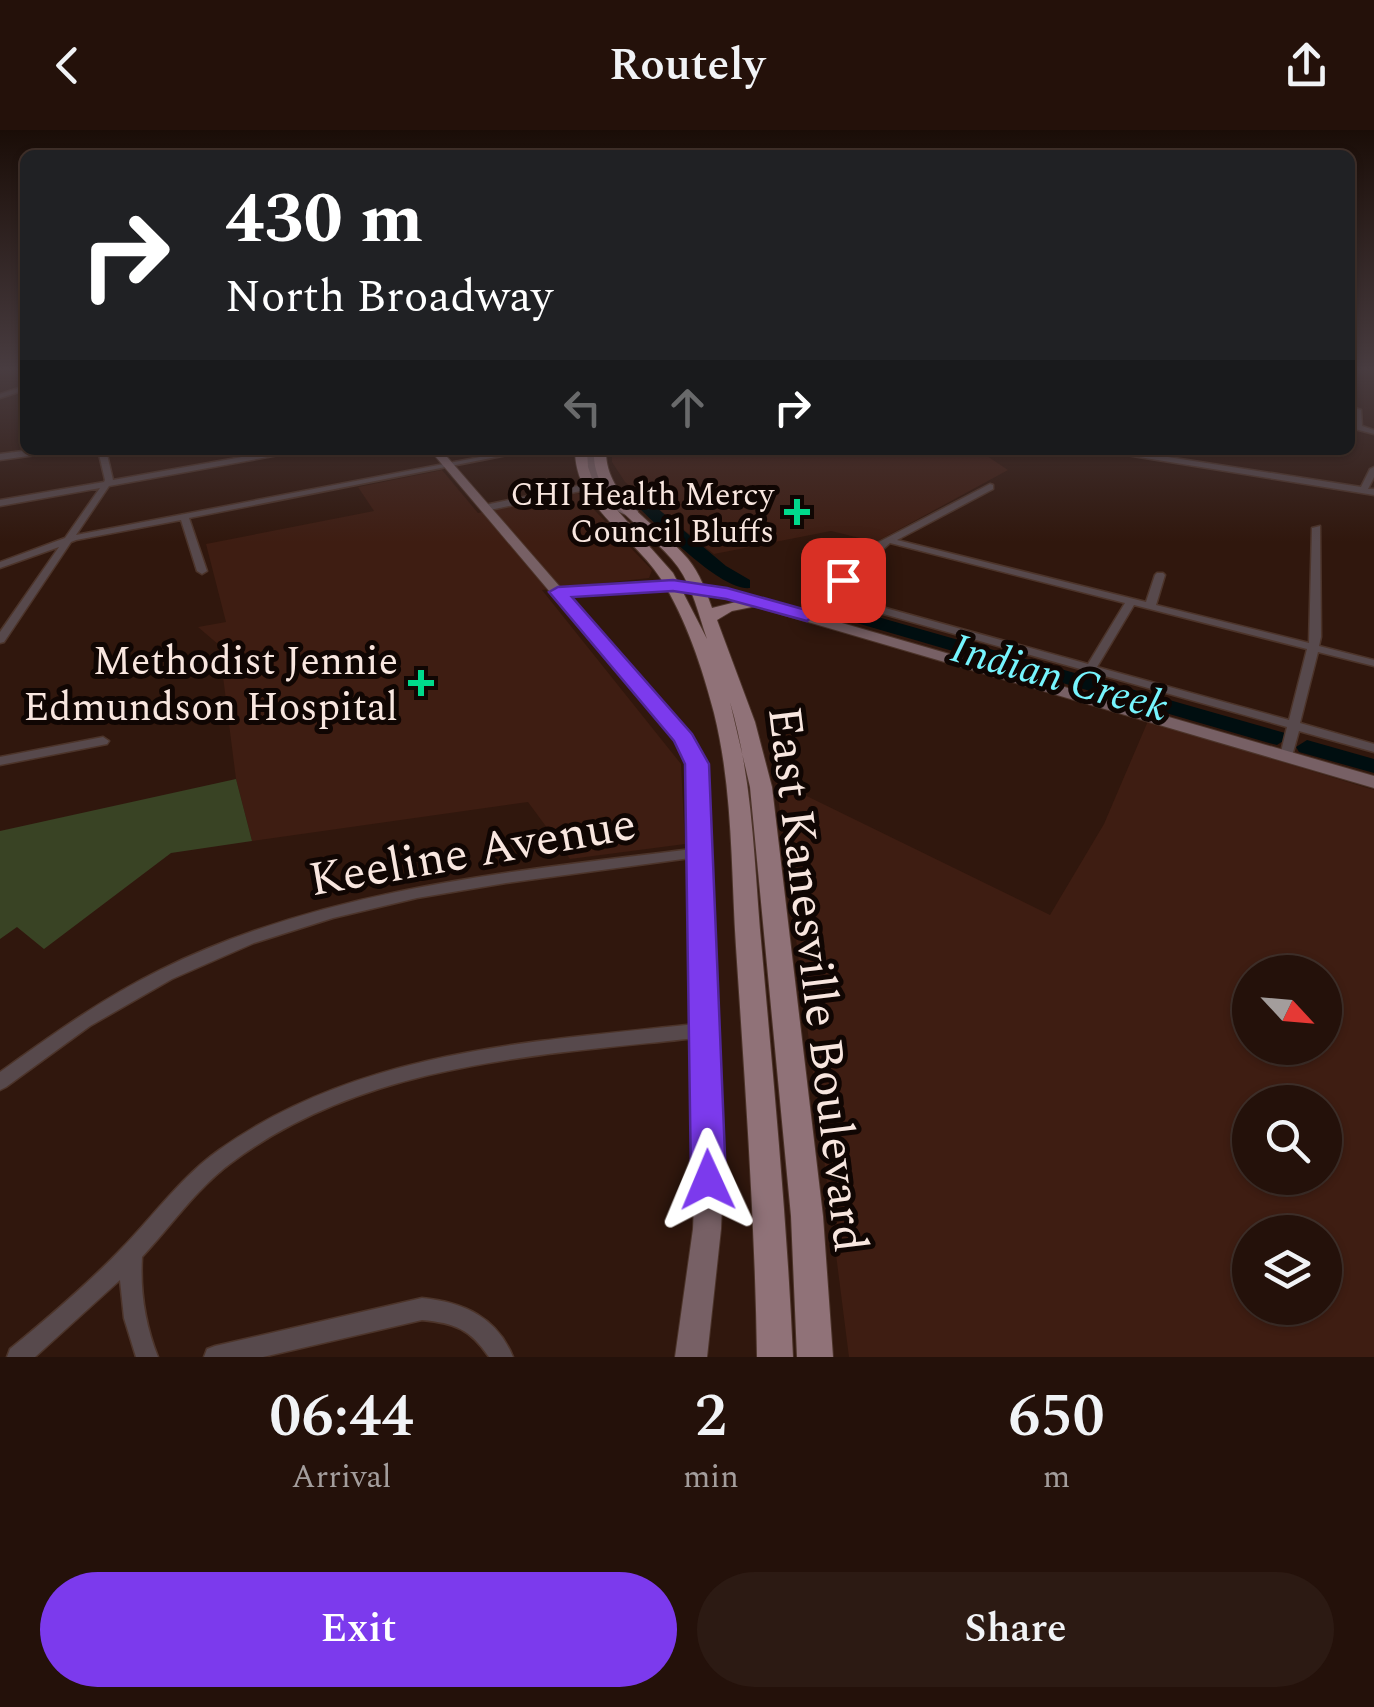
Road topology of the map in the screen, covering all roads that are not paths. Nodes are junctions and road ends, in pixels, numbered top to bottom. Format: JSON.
{"nodes":[{"id":1,"x":103,"y":455,"type":"edge"},
{"id":2,"x":267,"y":455,"type":"edge"},
{"id":3,"x":439,"y":455,"type":"edge"},
{"id":4,"x":503,"y":455,"type":"edge"},
{"id":5,"x":581,"y":455,"type":"edge"},
{"id":6,"x":584,"y":455,"type":"edge"},
{"id":7,"x":600,"y":455,"type":"edge"},
{"id":8,"x":1139,"y":455,"type":"edge"},
{"id":9,"x":448,"y":466,"type":"junction"},
{"id":10,"x":1374,"y":468,"type":"edge"},
{"id":11,"x":105,"y":484,"type":"junction"},
{"id":12,"x":587,"y":486,"type":"junction"},
{"id":13,"x":990,"y":487,"type":"dead end"},
{"id":14,"x":1369,"y":492,"type":"edge"},
{"id":15,"x":0,"y":503,"type":"edge"},
{"id":16,"x":485,"y":508,"type":"junction"},
{"id":17,"x":184,"y":517,"type":"junction"},
{"id":18,"x":638,"y":517,"type":"junction"},
{"id":19,"x":1317,"y":528,"type":"dead end"},
{"id":20,"x":888,"y":540,"type":"junction"},
{"id":21,"x":64,"y":542,"type":"junction"},
{"id":22,"x":0,"y":565,"type":"edge"},
{"id":23,"x":202,"y":572,"type":"dead end"},
{"id":24,"x":1160,"y":576,"type":"dead end"},
{"id":25,"x":673,"y":585,"type":"junction"},
{"id":26,"x":698,"y":588,"type":"junction"},
{"id":27,"x":558,"y":592,"type":"junction"},
{"id":28,"x":829,"y":594,"type":"junction"},
{"id":29,"x":756,"y":602,"type":"junction"},
{"id":30,"x":1131,"y":602,"type":"junction"},
{"id":31,"x":1150,"y":606,"type":"junction"},
{"id":32,"x":807,"y":616,"type":"junction"},
{"id":33,"x":707,"y":618,"type":"junction"},
{"id":34,"x":0,"y":640,"type":"edge"},
{"id":35,"x":1314,"y":648,"type":"junction"},
{"id":36,"x":1374,"y":663,"type":"edge"},
{"id":37,"x":1090,"y":668,"type":"junction"},
{"id":38,"x":1294,"y":725,"type":"junction"},
{"id":39,"x":103,"y":741,"type":"dead end"},
{"id":40,"x":1374,"y":748,"type":"edge"},
{"id":41,"x":1286,"y":756,"type":"junction"},
{"id":42,"x":0,"y":761,"type":"edge"},
{"id":43,"x":1374,"y":782,"type":"edge"},
{"id":44,"x":700,"y":852,"type":"junction"},
{"id":45,"x":706,"y":1030,"type":"junction"},
{"id":46,"x":0,"y":1082,"type":"edge"},
{"id":47,"x":132,"y":1252,"type":"junction"},
{"id":48,"x":18,"y":1357,"type":"edge"},
{"id":49,"x":147,"y":1357,"type":"edge"},
{"id":50,"x":215,"y":1357,"type":"edge"},
{"id":51,"x":502,"y":1357,"type":"edge"},
{"id":52,"x":690,"y":1357,"type":"edge"},
{"id":53,"x":775,"y":1357,"type":"edge"},
{"id":54,"x":815,"y":1357,"type":"edge"}],
"edges":[{"from":1,"to":11,"type":"street"},
{"from":2,"to":11,"type":"street"},
{"from":3,"to":9,"type":"main road"},
{"from":4,"to":9,"type":"street"},
{"from":5,"to":12,"type":"main road"},
{"from":6,"to":18,"type":"main road"},
{"from":7,"to":18,"type":"main road"},
{"from":8,"to":14,"type":"street"},
{"from":9,"to":16,"type":"main road"},
{"from":9,"to":17,"type":"street"},
{"from":10,"to":14,"type":"street"},
{"from":11,"to":15,"type":"street"},
{"from":11,"to":21,"type":"street"},
{"from":12,"to":16,"type":"street"},
{"from":12,"to":25,"type":"main road","name":"East Kanesville Boulevard"},
{"from":13,"to":20,"type":"street"},
{"from":16,"to":27,"type":"main road"},
{"from":17,"to":21,"type":"street"},
{"from":17,"to":23,"type":"street"},
{"from":18,"to":26,"type":"main road"},
{"from":19,"to":35,"type":"street"},
{"from":20,"to":28,"type":"street"},
{"from":20,"to":30,"type":"street"},
{"from":21,"to":22,"type":"street"},
{"from":21,"to":34,"type":"street"},
{"from":24,"to":31,"type":"street"},
{"from":25,"to":26,"type":"main road"},
{"from":25,"to":27,"type":"main road"},
{"from":25,"to":53,"type":"main road","name":"East Kanesville Boulevard"},
{"from":26,"to":29,"type":"main road"},
{"from":26,"to":33,"type":"main road","name":"East Kanesville Boulevard"},
{"from":27,"to":44,"type":"main road"},
{"from":28,"to":32,"type":"street"},
{"from":28,"to":37,"type":"street"},
{"from":29,"to":32,"type":"main road"},
{"from":29,"to":33,"type":"main road"},
{"from":30,"to":31,"type":"street"},
{"from":30,"to":37,"type":"street"},
{"from":31,"to":35,"type":"street"},
{"from":32,"to":41,"type":"main road"},
{"from":33,"to":54,"type":"main road","name":"East Kanesville Boulevard"},
{"from":35,"to":36,"type":"street"},
{"from":35,"to":38,"type":"street"},
{"from":37,"to":38,"type":"street"},
{"from":38,"to":40,"type":"street"},
{"from":38,"to":41,"type":"street"},
{"from":39,"to":42,"type":"street"},
{"from":41,"to":43,"type":"main road"},
{"from":44,"to":45,"type":"main road"},
{"from":44,"to":46,"type":"street","name":"Keeline Avenue"},
{"from":45,"to":47,"type":"street"},
{"from":45,"to":52,"type":"main road"},
{"from":47,"to":48,"type":"street"},
{"from":47,"to":49,"type":"street"},
{"from":50,"to":51,"type":"street"}]}
